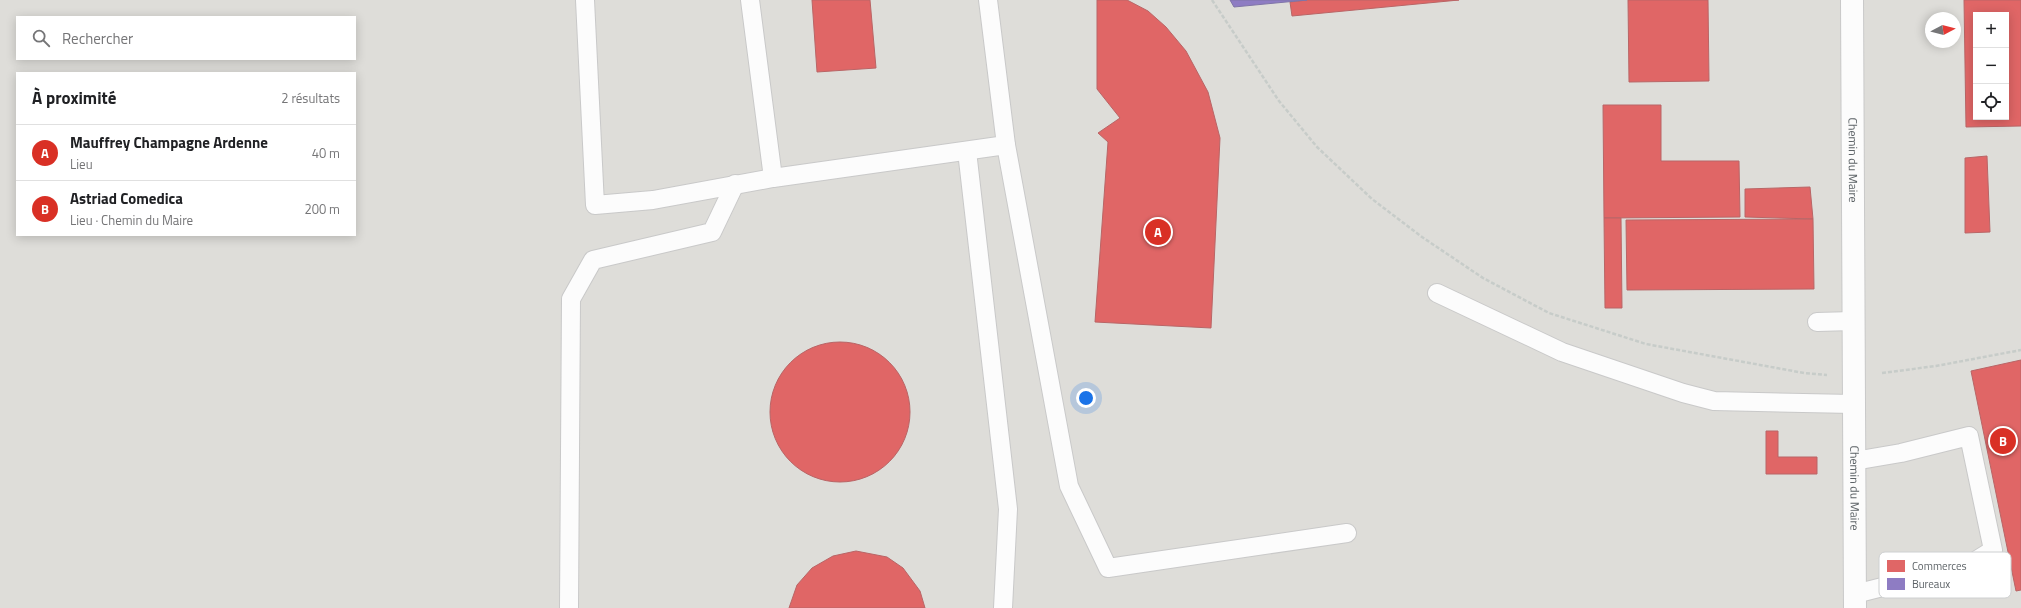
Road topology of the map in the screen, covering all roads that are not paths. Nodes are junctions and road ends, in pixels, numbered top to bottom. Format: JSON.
{"nodes":[{"id":1,"x":585,"y":0,"type":"edge"},
{"id":2,"x":750,"y":0,"type":"edge"},
{"id":3,"x":988,"y":0,"type":"edge"},
{"id":4,"x":1852,"y":0,"type":"edge"},
{"id":5,"x":1006,"y":146,"type":"junction"},
{"id":6,"x":966,"y":151,"type":"junction"},
{"id":7,"x":773,"y":178,"type":"junction"},
{"id":8,"x":735,"y":184,"type":"junction"},
{"id":9,"x":1437,"y":293,"type":"dead end"},
{"id":10,"x":1853,"y":321,"type":"junction"},
{"id":11,"x":1817,"y":322,"type":"dead end"},
{"id":12,"x":1853,"y":404,"type":"junction"},
{"id":13,"x":1854,"y":461,"type":"junction"},
{"id":14,"x":1348,"y":533,"type":"dead end"},
{"id":15,"x":1990,"y":552,"type":"edge"},
{"id":16,"x":1879,"y":593,"type":"edge"},
{"id":17,"x":1855,"y":601,"type":"edge"},
{"id":18,"x":569,"y":608,"type":"edge"},
{"id":19,"x":1003,"y":608,"type":"edge"}],
"edges":[{"from":1,"to":8,"type":"lane"},
{"from":2,"to":7,"type":"lane"},
{"from":3,"to":5,"type":"lane"},
{"from":4,"to":10,"type":"street","name":"Chemin du Maire"},
{"from":5,"to":6,"type":"lane"},
{"from":5,"to":14,"type":"lane"},
{"from":6,"to":7,"type":"lane"},
{"from":6,"to":19,"type":"lane"},
{"from":7,"to":8,"type":"lane"},
{"from":8,"to":18,"type":"lane"},
{"from":9,"to":12,"type":"lane"},
{"from":10,"to":11,"type":"lane"},
{"from":10,"to":12,"type":"street","name":"Chemin du Maire"},
{"from":12,"to":13,"type":"street","name":"Chemin du Maire"},
{"from":13,"to":15,"type":"lane"},
{"from":13,"to":17,"type":"street","name":"Chemin du Maire"},
{"from":16,"to":17,"type":"lane"}]}
